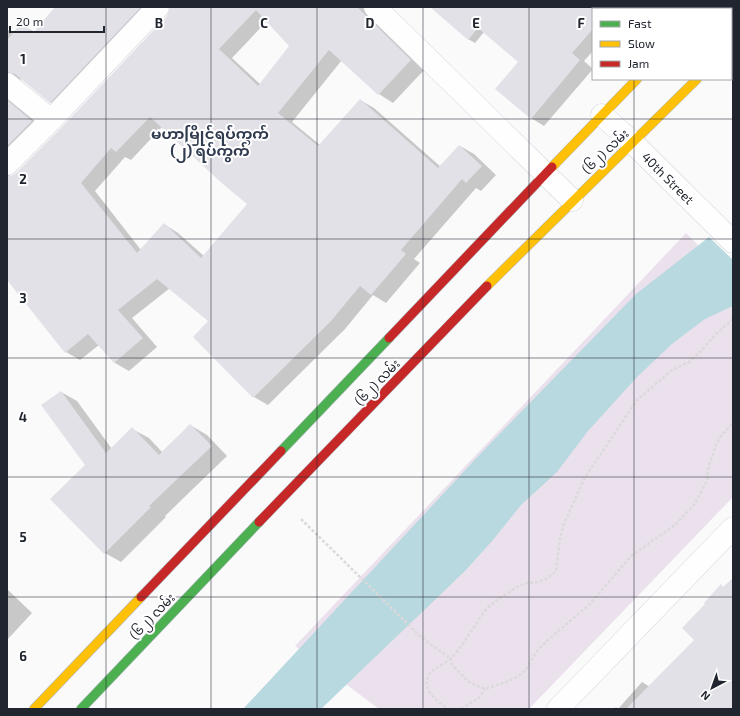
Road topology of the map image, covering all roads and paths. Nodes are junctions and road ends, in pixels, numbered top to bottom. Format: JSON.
{"nodes":[{"id":1,"x":158,"y":7,"type":"edge"},
{"id":2,"x":376,"y":7,"type":"edge"},
{"id":3,"x":636,"y":80,"type":"edge"},
{"id":4,"x":696,"y":80,"type":"edge"},
{"id":5,"x":7,"y":84,"type":"edge"},
{"id":6,"x":602,"y":115,"type":"junction"},
{"id":7,"x":51,"y":120,"type":"junction"},
{"id":8,"x":633,"y":143,"type":"junction"},
{"id":9,"x":7,"y":164,"type":"edge"},
{"id":10,"x":545,"y":175,"type":"junction"},
{"id":11,"x":572,"y":200,"type":"junction"},
{"id":12,"x":733,"y":242,"type":"edge"},
{"id":13,"x":733,"y":319,"type":"edge"},
{"id":14,"x":733,"y":423,"type":"edge"},
{"id":15,"x":281,"y":500,"type":"junction"},
{"id":16,"x":733,"y":528,"type":"edge"},
{"id":17,"x":451,"y":660,"type":"junction"},
{"id":18,"x":485,"y":689,"type":"junction"},
{"id":19,"x":34,"y":709,"type":"edge"},
{"id":20,"x":81,"y":709,"type":"edge"},
{"id":21,"x":450,"y":709,"type":"edge"},
{"id":22,"x":461,"y":709,"type":"edge"},
{"id":23,"x":558,"y":709,"type":"edge"}],
"edges":[{"from":1,"to":7,"type":"street"},
{"from":2,"to":10,"type":"street"},
{"from":3,"to":6,"type":"main road","name":"(၆၂) လမ်း"},
{"from":4,"to":8,"type":"main road","name":"(၆၂) လမ်း"},
{"from":5,"to":7,"type":"street"},
{"from":6,"to":8,"type":"street","name":"40th Street"},
{"from":6,"to":10,"type":"main road","name":"(၆၂) လမ်း"},
{"from":7,"to":9,"type":"street"},
{"from":8,"to":11,"type":"main road","name":"(၆၂) လမ်း"},
{"from":8,"to":12,"type":"street","name":"40th Street"},
{"from":10,"to":11,"type":"street"},
{"from":10,"to":19,"type":"main road","name":"(၆၂) လမ်း"},
{"from":11,"to":15,"type":"main road","name":"(၆၂) လမ်း"},
{"from":13,"to":17,"type":"path"},
{"from":14,"to":18,"type":"path"},
{"from":15,"to":17,"type":"path"},
{"from":15,"to":20,"type":"main road","name":"(၆၂) လမ်း"},
{"from":16,"to":23,"type":"street"},
{"from":17,"to":18,"type":"path"},
{"from":17,"to":21,"type":"path"},
{"from":18,"to":22,"type":"path"}]}
